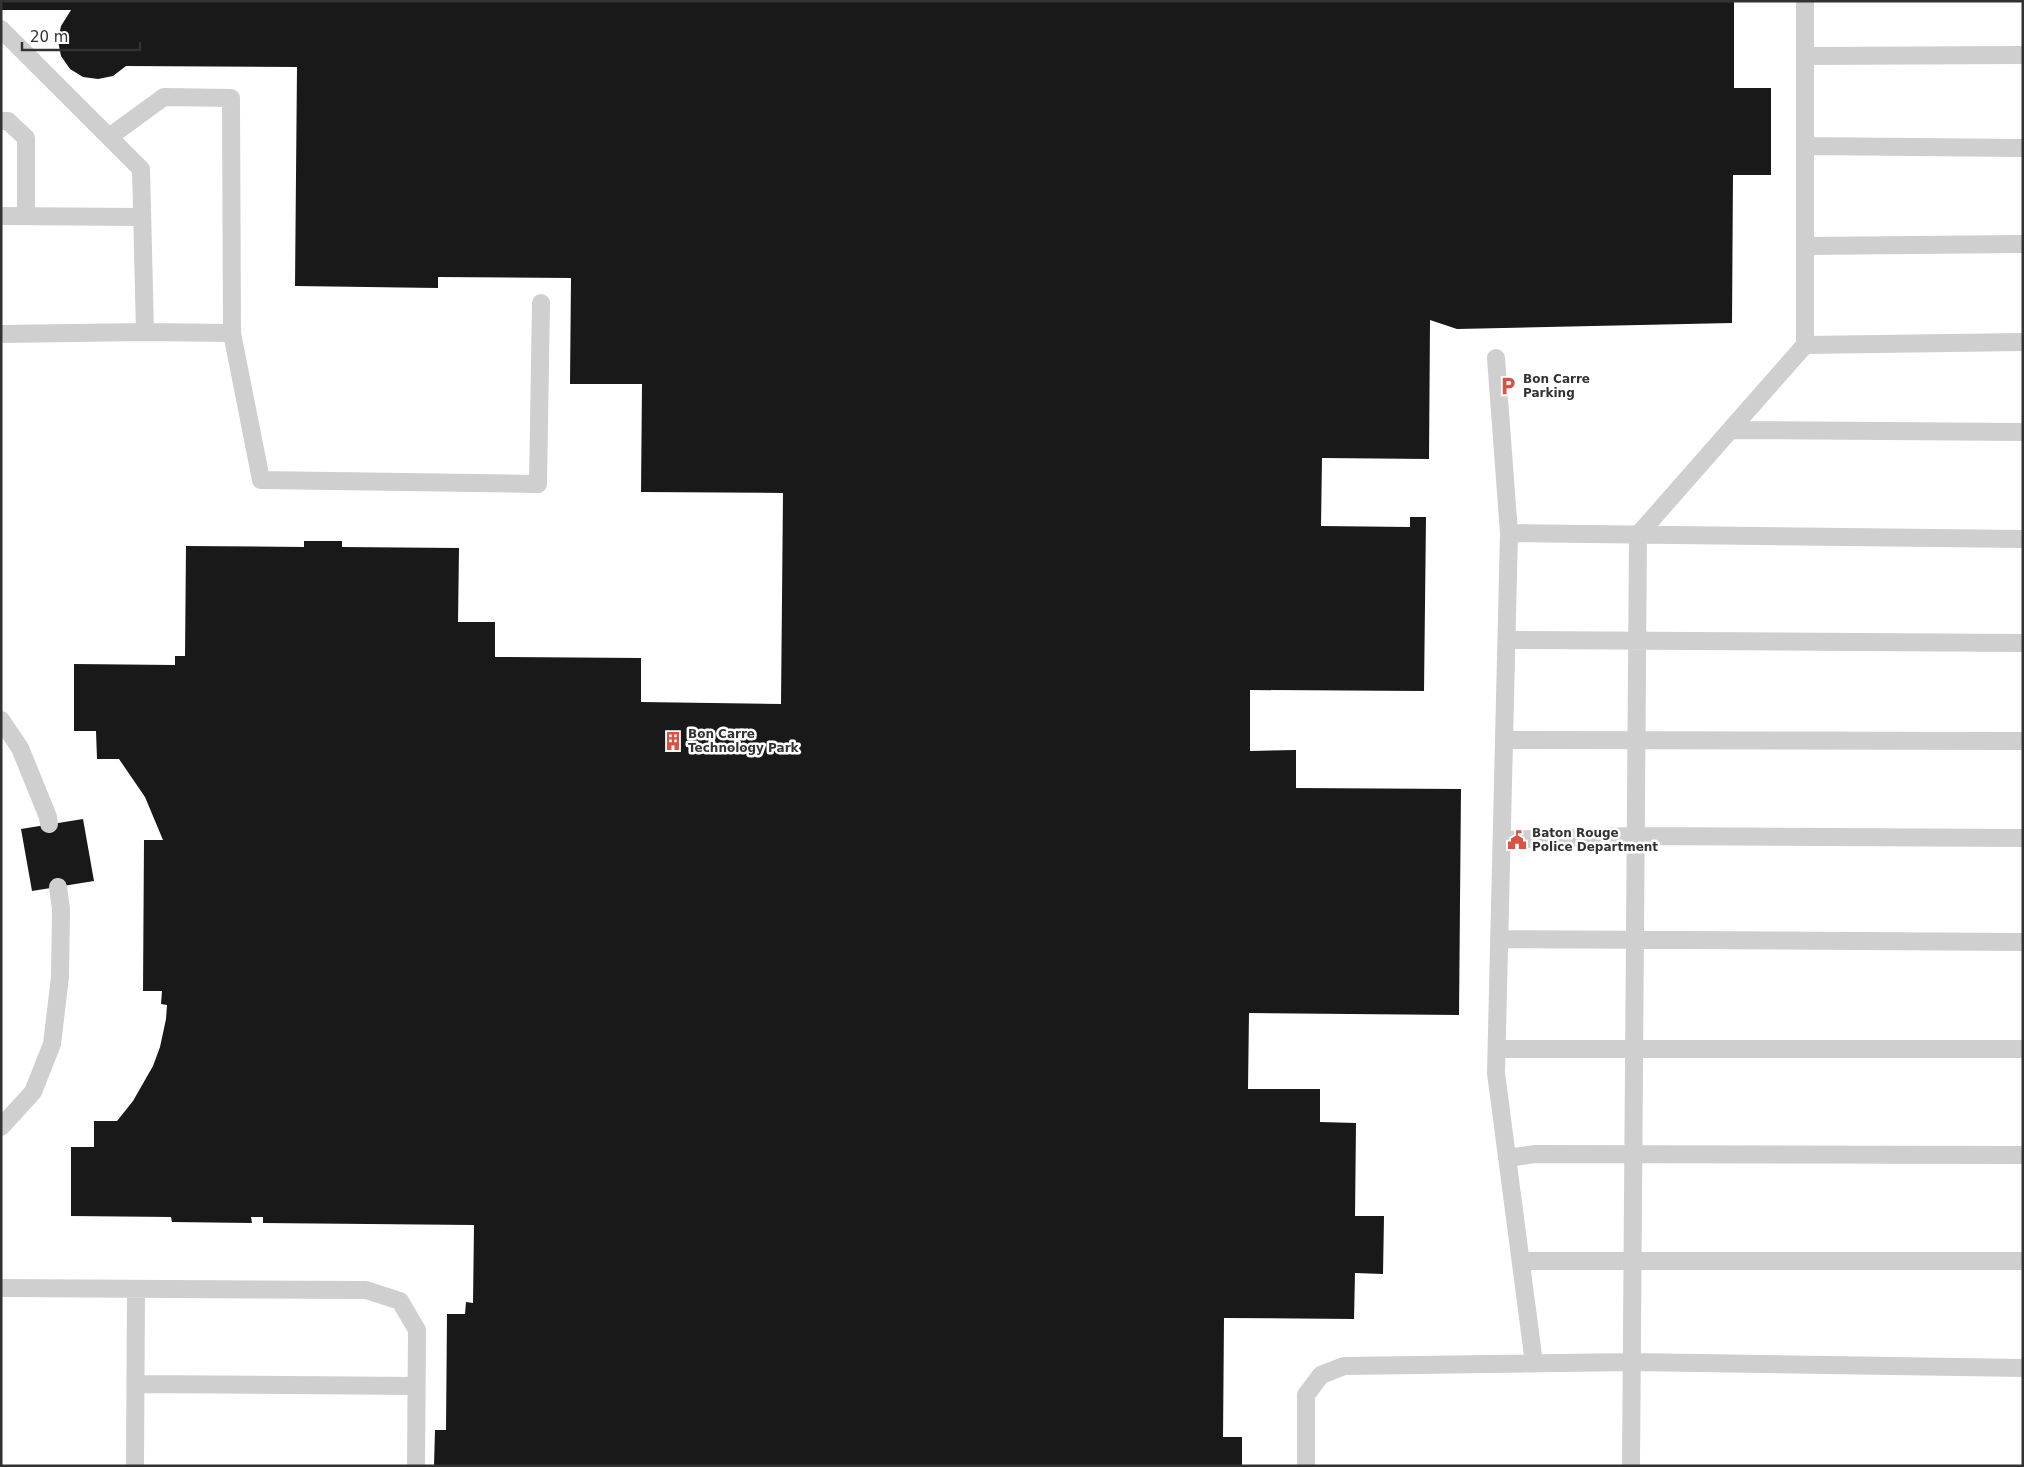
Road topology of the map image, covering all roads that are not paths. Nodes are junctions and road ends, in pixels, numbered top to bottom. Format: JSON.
{"nodes":[{"id":1,"x":1804,"y":1,"type":"edge"},
{"id":2,"x":1,"y":29,"type":"edge"},
{"id":3,"x":2023,"y":55,"type":"edge"},
{"id":4,"x":1805,"y":56,"type":"junction"},
{"id":5,"x":1,"y":121,"type":"edge"},
{"id":6,"x":109,"y":137,"type":"junction"},
{"id":7,"x":1805,"y":146,"type":"junction"},
{"id":8,"x":2023,"y":148,"type":"edge"},
{"id":9,"x":1,"y":216,"type":"edge"},
{"id":10,"x":26,"y":216,"type":"junction"},
{"id":11,"x":141,"y":217,"type":"junction"},
{"id":12,"x":2023,"y":244,"type":"edge"},
{"id":13,"x":1805,"y":246,"type":"junction"},
{"id":14,"x":541,"y":304,"type":"dead end"},
{"id":15,"x":144,"y":332,"type":"junction"},
{"id":16,"x":232,"y":333,"type":"junction"},
{"id":17,"x":1,"y":334,"type":"edge"},
{"id":18,"x":2023,"y":342,"type":"edge"},
{"id":19,"x":1805,"y":345,"type":"junction"},
{"id":20,"x":1496,"y":358,"type":"dead end"},
{"id":21,"x":1731,"y":430,"type":"junction"},
{"id":22,"x":2023,"y":432,"type":"edge"},
{"id":23,"x":1509,"y":533,"type":"junction"},
{"id":24,"x":1638,"y":535,"type":"junction"},
{"id":25,"x":2023,"y":539,"type":"edge"},
{"id":26,"x":1507,"y":640,"type":"junction"},
{"id":27,"x":1637,"y":642,"type":"junction"},
{"id":28,"x":2023,"y":643,"type":"edge"},
{"id":29,"x":1,"y":720,"type":"edge"},
{"id":30,"x":1636,"y":739,"type":"junction"},
{"id":31,"x":1504,"y":740,"type":"junction"},
{"id":32,"x":2023,"y":741,"type":"edge"},
{"id":33,"x":50,"y":824,"type":"dead end"},
{"id":34,"x":1636,"y":836,"type":"junction"},
{"id":35,"x":2023,"y":838,"type":"edge"},
{"id":36,"x":1502,"y":840,"type":"junction"},
{"id":37,"x":58,"y":887,"type":"dead end"},
{"id":38,"x":1500,"y":939,"type":"junction"},
{"id":39,"x":1635,"y":941,"type":"junction"},
{"id":40,"x":2023,"y":942,"type":"edge"},
{"id":41,"x":1497,"y":1049,"type":"junction"},
{"id":42,"x":1634,"y":1049,"type":"junction"},
{"id":43,"x":2023,"y":1049,"type":"edge"},
{"id":44,"x":1,"y":1127,"type":"edge"},
{"id":45,"x":1634,"y":1153,"type":"junction"},
{"id":46,"x":2023,"y":1155,"type":"edge"},
{"id":47,"x":1507,"y":1158,"type":"junction"},
{"id":48,"x":1521,"y":1260,"type":"junction"},
{"id":49,"x":1633,"y":1260,"type":"junction"},
{"id":50,"x":2023,"y":1261,"type":"edge"},
{"id":51,"x":1,"y":1288,"type":"edge"},
{"id":52,"x":136,"y":1289,"type":"junction"},
{"id":53,"x":1632,"y":1362,"type":"junction"},
{"id":54,"x":1534,"y":1363,"type":"junction"},
{"id":55,"x":2023,"y":1368,"type":"edge"},
{"id":56,"x":136,"y":1384,"type":"junction"},
{"id":57,"x":416,"y":1386,"type":"junction"},
{"id":58,"x":135,"y":1466,"type":"edge"},
{"id":59,"x":416,"y":1466,"type":"edge"},
{"id":60,"x":1306,"y":1466,"type":"edge"},
{"id":61,"x":1632,"y":1466,"type":"edge"}],
"edges":[{"from":1,"to":4,"type":"lane"},
{"from":2,"to":6,"type":"lane"},
{"from":3,"to":4,"type":"lane"},
{"from":4,"to":7,"type":"lane"},
{"from":5,"to":10,"type":"lane"},
{"from":6,"to":11,"type":"lane"},
{"from":6,"to":16,"type":"lane"},
{"from":7,"to":8,"type":"lane"},
{"from":7,"to":13,"type":"lane"},
{"from":9,"to":10,"type":"lane"},
{"from":10,"to":11,"type":"lane"},
{"from":11,"to":15,"type":"lane"},
{"from":12,"to":13,"type":"lane"},
{"from":13,"to":19,"type":"lane"},
{"from":14,"to":16,"type":"lane"},
{"from":15,"to":16,"type":"lane"},
{"from":15,"to":17,"type":"lane"},
{"from":18,"to":19,"type":"lane"},
{"from":19,"to":21,"type":"lane"},
{"from":20,"to":23,"type":"lane"},
{"from":21,"to":22,"type":"lane"},
{"from":21,"to":24,"type":"lane"},
{"from":23,"to":24,"type":"lane"},
{"from":23,"to":26,"type":"lane"},
{"from":24,"to":25,"type":"lane"},
{"from":24,"to":27,"type":"lane"},
{"from":26,"to":27,"type":"lane"},
{"from":26,"to":31,"type":"lane"},
{"from":27,"to":28,"type":"lane"},
{"from":27,"to":30,"type":"lane"},
{"from":29,"to":33,"type":"lane"},
{"from":30,"to":31,"type":"lane"},
{"from":30,"to":32,"type":"lane"},
{"from":30,"to":34,"type":"lane"},
{"from":31,"to":36,"type":"lane"},
{"from":34,"to":35,"type":"lane"},
{"from":34,"to":36,"type":"lane"},
{"from":34,"to":39,"type":"lane"},
{"from":36,"to":38,"type":"lane"},
{"from":37,"to":44,"type":"lane"},
{"from":38,"to":39,"type":"lane"},
{"from":38,"to":41,"type":"lane"},
{"from":39,"to":40,"type":"lane"},
{"from":39,"to":42,"type":"lane"},
{"from":41,"to":42,"type":"lane"},
{"from":41,"to":47,"type":"lane"},
{"from":42,"to":43,"type":"lane"},
{"from":42,"to":45,"type":"lane"},
{"from":45,"to":46,"type":"lane"},
{"from":45,"to":47,"type":"lane"},
{"from":45,"to":49,"type":"lane"},
{"from":47,"to":48,"type":"lane"},
{"from":48,"to":49,"type":"lane"},
{"from":48,"to":54,"type":"lane"},
{"from":49,"to":50,"type":"lane"},
{"from":49,"to":53,"type":"lane"},
{"from":51,"to":52,"type":"lane"},
{"from":52,"to":56,"type":"lane"},
{"from":52,"to":57,"type":"lane"},
{"from":53,"to":54,"type":"lane"},
{"from":53,"to":55,"type":"lane"},
{"from":53,"to":61,"type":"lane"},
{"from":54,"to":60,"type":"lane"},
{"from":56,"to":57,"type":"lane"},
{"from":56,"to":58,"type":"lane"},
{"from":57,"to":59,"type":"lane"}]}
